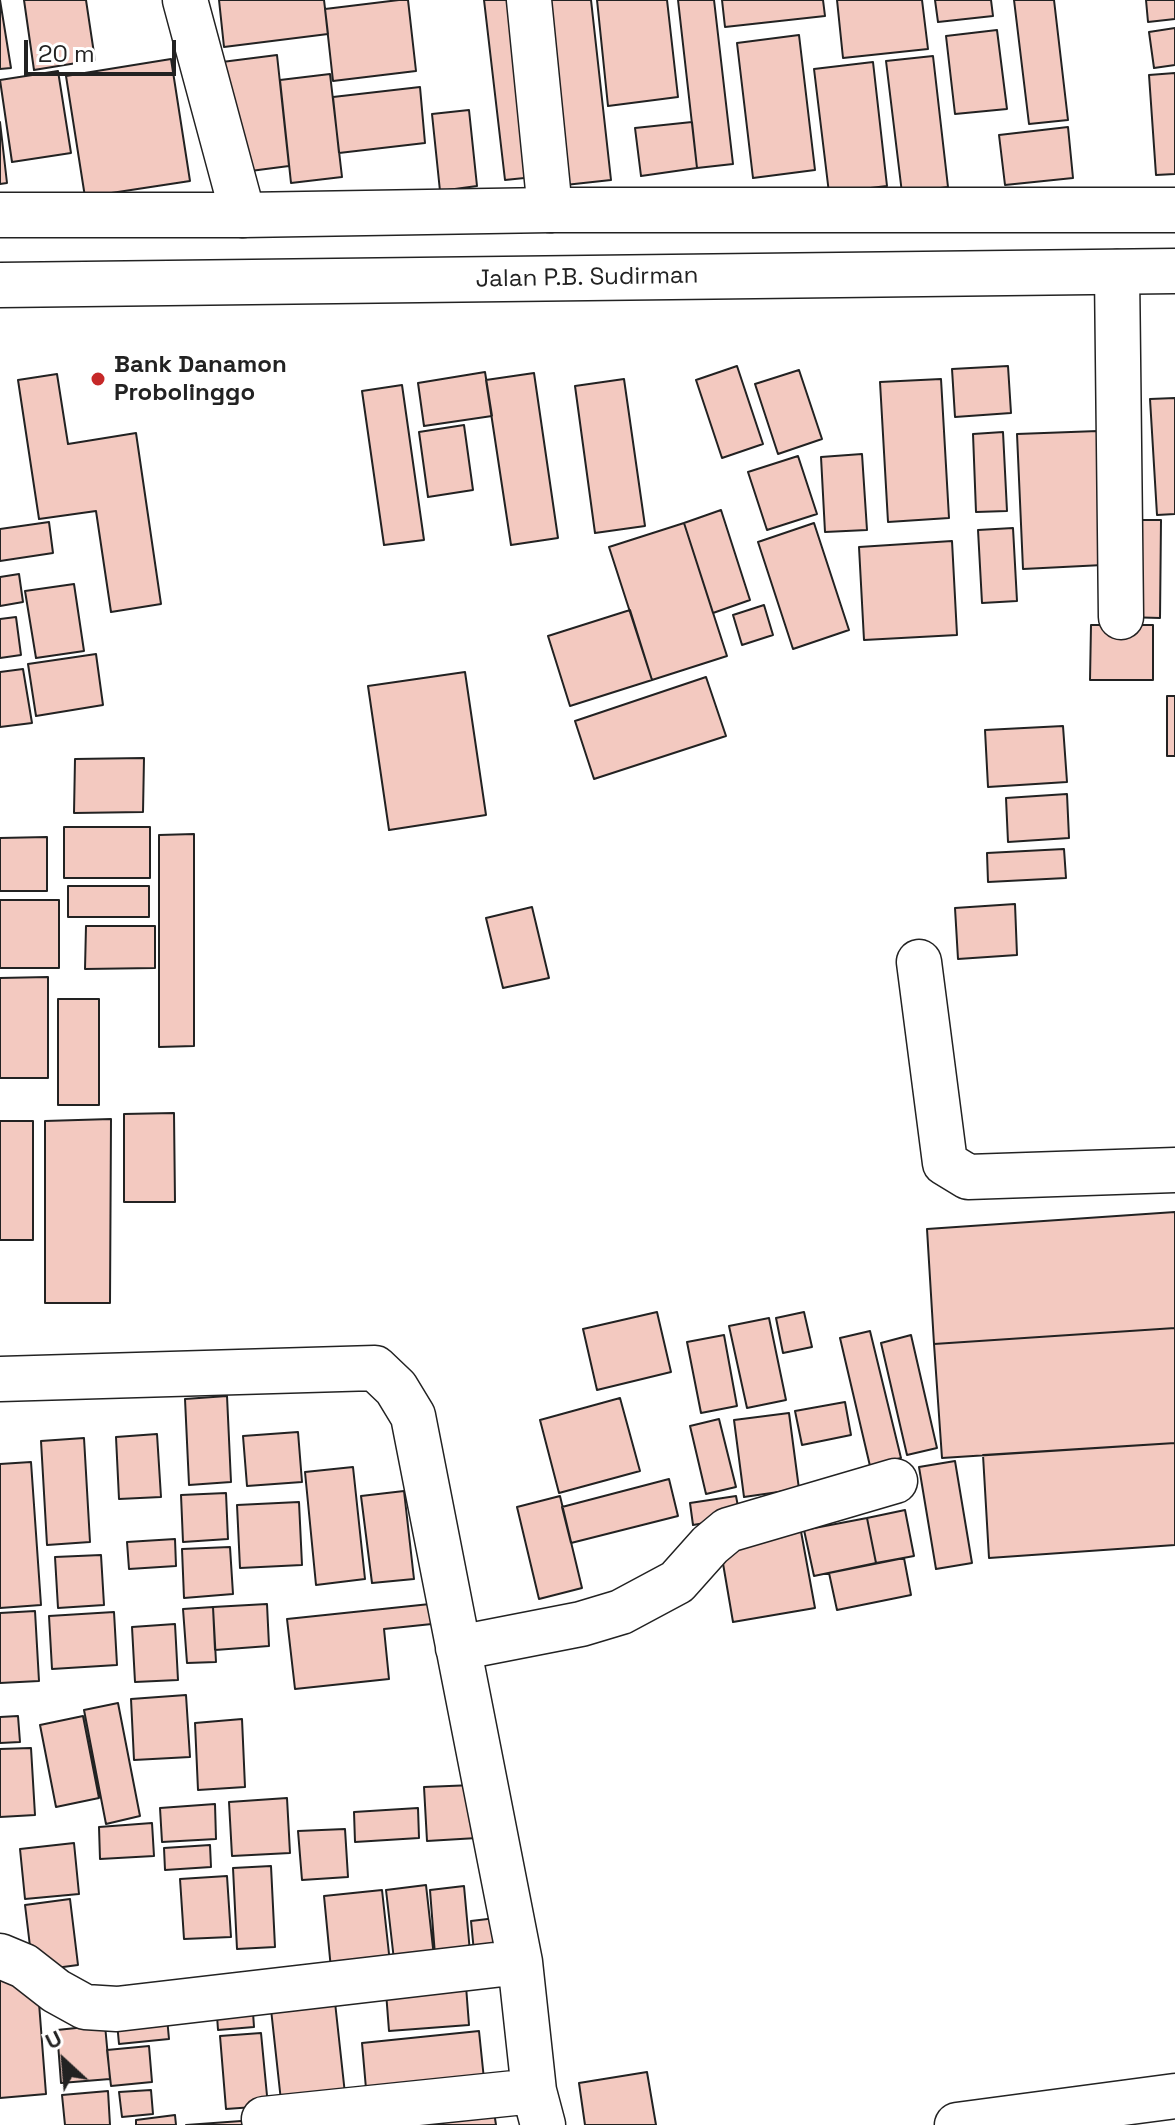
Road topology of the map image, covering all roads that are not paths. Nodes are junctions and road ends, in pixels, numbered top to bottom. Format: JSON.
{"nodes":[{"id":1,"x":185,"y":0,"type":"edge"},
{"id":2,"x":529,"y":0,"type":"edge"},
{"id":3,"x":550,"y":210,"type":"junction"},
{"id":4,"x":1175,"y":210,"type":"edge"},
{"id":5,"x":0,"y":215,"type":"edge"},
{"id":6,"x":243,"y":215,"type":"junction"},
{"id":7,"x":1175,"y":271,"type":"edge"},
{"id":8,"x":1117,"y":272,"type":"junction"},
{"id":9,"x":0,"y":285,"type":"edge"},
{"id":10,"x":1121,"y":617,"type":"dead end"},
{"id":11,"x":919,"y":962,"type":"dead end"},
{"id":12,"x":1175,"y":1170,"type":"edge"},
{"id":13,"x":0,"y":1379,"type":"edge"},
{"id":14,"x":895,"y":1481,"type":"dead end"},
{"id":15,"x":458,"y":1648,"type":"junction"},
{"id":16,"x":0,"y":1956,"type":"edge"},
{"id":17,"x":520,"y":1962,"type":"junction"},
{"id":18,"x":1175,"y":2096,"type":"edge"},
{"id":19,"x":538,"y":2108,"type":"edge"},
{"id":20,"x":264,"y":2119,"type":"dead end"},
{"id":21,"x":957,"y":2125,"type":"edge"}],
"edges":[{"from":1,"to":6,"type":"street"},
{"from":2,"to":3,"type":"street"},
{"from":3,"to":4,"type":"street"},
{"from":3,"to":6,"type":"street"},
{"from":5,"to":6,"type":"street"},
{"from":7,"to":8,"type":"street","name":"Jalan P.B. Sudirman"},
{"from":8,"to":9,"type":"street","name":"Jalan P.B. Sudirman"},
{"from":8,"to":10,"type":"street"},
{"from":11,"to":12,"type":"street"},
{"from":13,"to":15,"type":"street"},
{"from":14,"to":15,"type":"street"},
{"from":15,"to":17,"type":"street"},
{"from":16,"to":17,"type":"street"},
{"from":17,"to":19,"type":"street"},
{"from":18,"to":21,"type":"street"},
{"from":19,"to":20,"type":"street"}]}
